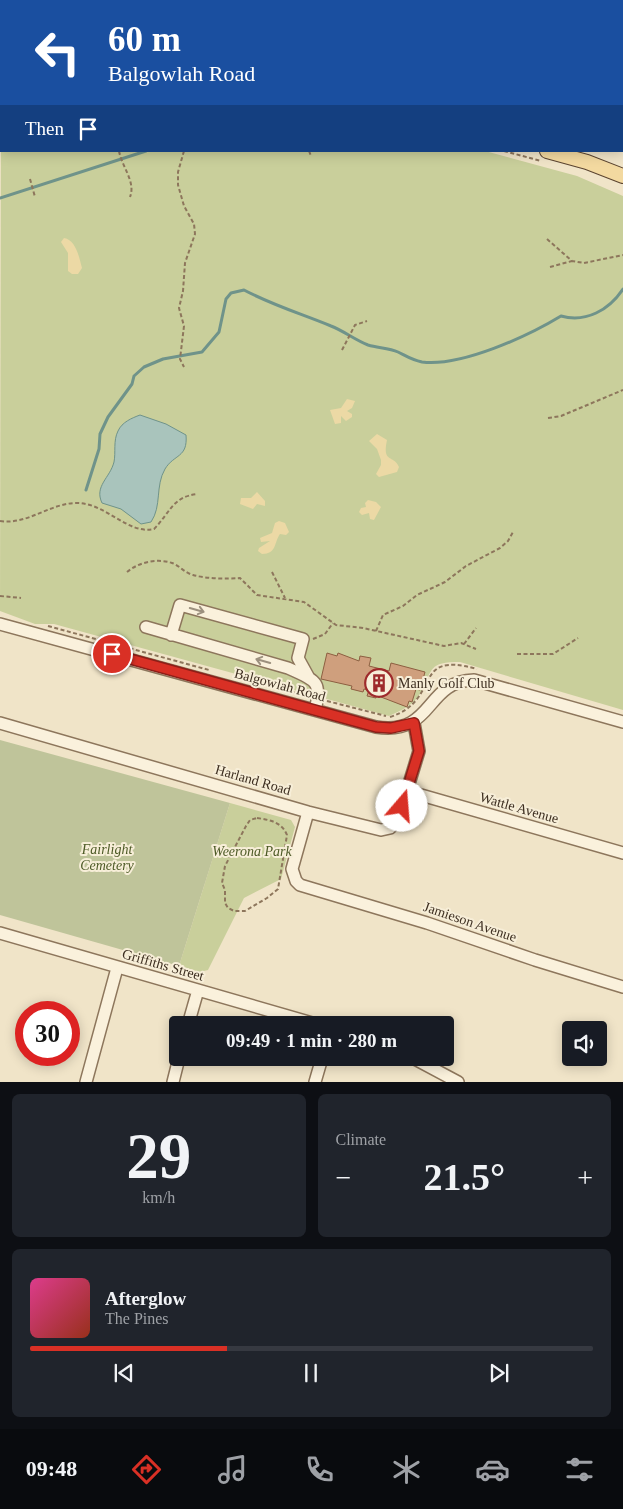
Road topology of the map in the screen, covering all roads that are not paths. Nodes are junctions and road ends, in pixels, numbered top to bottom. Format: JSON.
{"nodes":[{"id":1,"x":555,"y":152,"type":"edge"},
{"id":2,"x":589,"y":157,"type":"edge"},
{"id":3,"x":623,"y":176,"type":"edge"},
{"id":4,"x":0,"y":624,"type":"edge"},
{"id":5,"x":146,"y":627,"type":"dead end"},
{"id":6,"x":171,"y":635,"type":"junction"},
{"id":7,"x":309,"y":678,"type":"junction"},
{"id":8,"x":316,"y":710,"type":"junction"},
{"id":9,"x":623,"y":722,"type":"edge"},
{"id":10,"x":0,"y":723,"type":"edge"},
{"id":11,"x":414,"y":723,"type":"junction"},
{"id":12,"x":407,"y":792,"type":"junction"},
{"id":13,"x":308,"y":812,"type":"junction"},
{"id":14,"x":623,"y":853,"type":"edge"},
{"id":15,"x":0,"y":934,"type":"edge"},
{"id":16,"x":118,"y":968,"type":"junction"},
{"id":17,"x":623,"y":987,"type":"edge"},
{"id":18,"x":198,"y":990,"type":"junction"},
{"id":19,"x":191,"y":1016,"type":"edge"},
{"id":20,"x":288,"y":1016,"type":"edge"},
{"id":21,"x":177,"y":1066,"type":"edge"},
{"id":22,"x":320,"y":1066,"type":"edge"},
{"id":23,"x":428,"y":1066,"type":"edge"},
{"id":24,"x":86,"y":1082,"type":"edge"},
{"id":25,"x":173,"y":1082,"type":"edge"},
{"id":26,"x":315,"y":1082,"type":"edge"},
{"id":27,"x":458,"y":1082,"type":"edge"}],
"edges":[{"from":1,"to":2,"type":"main road"},
{"from":2,"to":3,"type":"main road"},
{"from":4,"to":8,"type":"street","name":"Balgowlah Road"},
{"from":5,"to":6,"type":"street"},
{"from":7,"to":6,"type":"street","one_way":true},
{"from":6,"to":7,"type":"street","one_way":true},
{"from":7,"to":8,"type":"street"},
{"from":8,"to":11,"type":"street","name":"Balgowlah Road"},
{"from":9,"to":11,"type":"street"},
{"from":10,"to":13,"type":"street","name":"Harland Road"},
{"from":11,"to":12,"type":"street","name":"Harland Road"},
{"from":12,"to":13,"type":"street","name":"Harland Road"},
{"from":12,"to":14,"type":"street","name":"Wattle Avenue"},
{"from":13,"to":17,"type":"street","name":"Jamieson Avenue"},
{"from":15,"to":16,"type":"street","name":"Griffiths Street"},
{"from":16,"to":18,"type":"street","name":"Griffiths Street"},
{"from":16,"to":24,"type":"street"},
{"from":18,"to":19,"type":"street"},
{"from":18,"to":20,"type":"street","name":"Griffiths Street"},
{"from":21,"to":25,"type":"street"},
{"from":22,"to":26,"type":"street"},
{"from":23,"to":27,"type":"street"}]}
